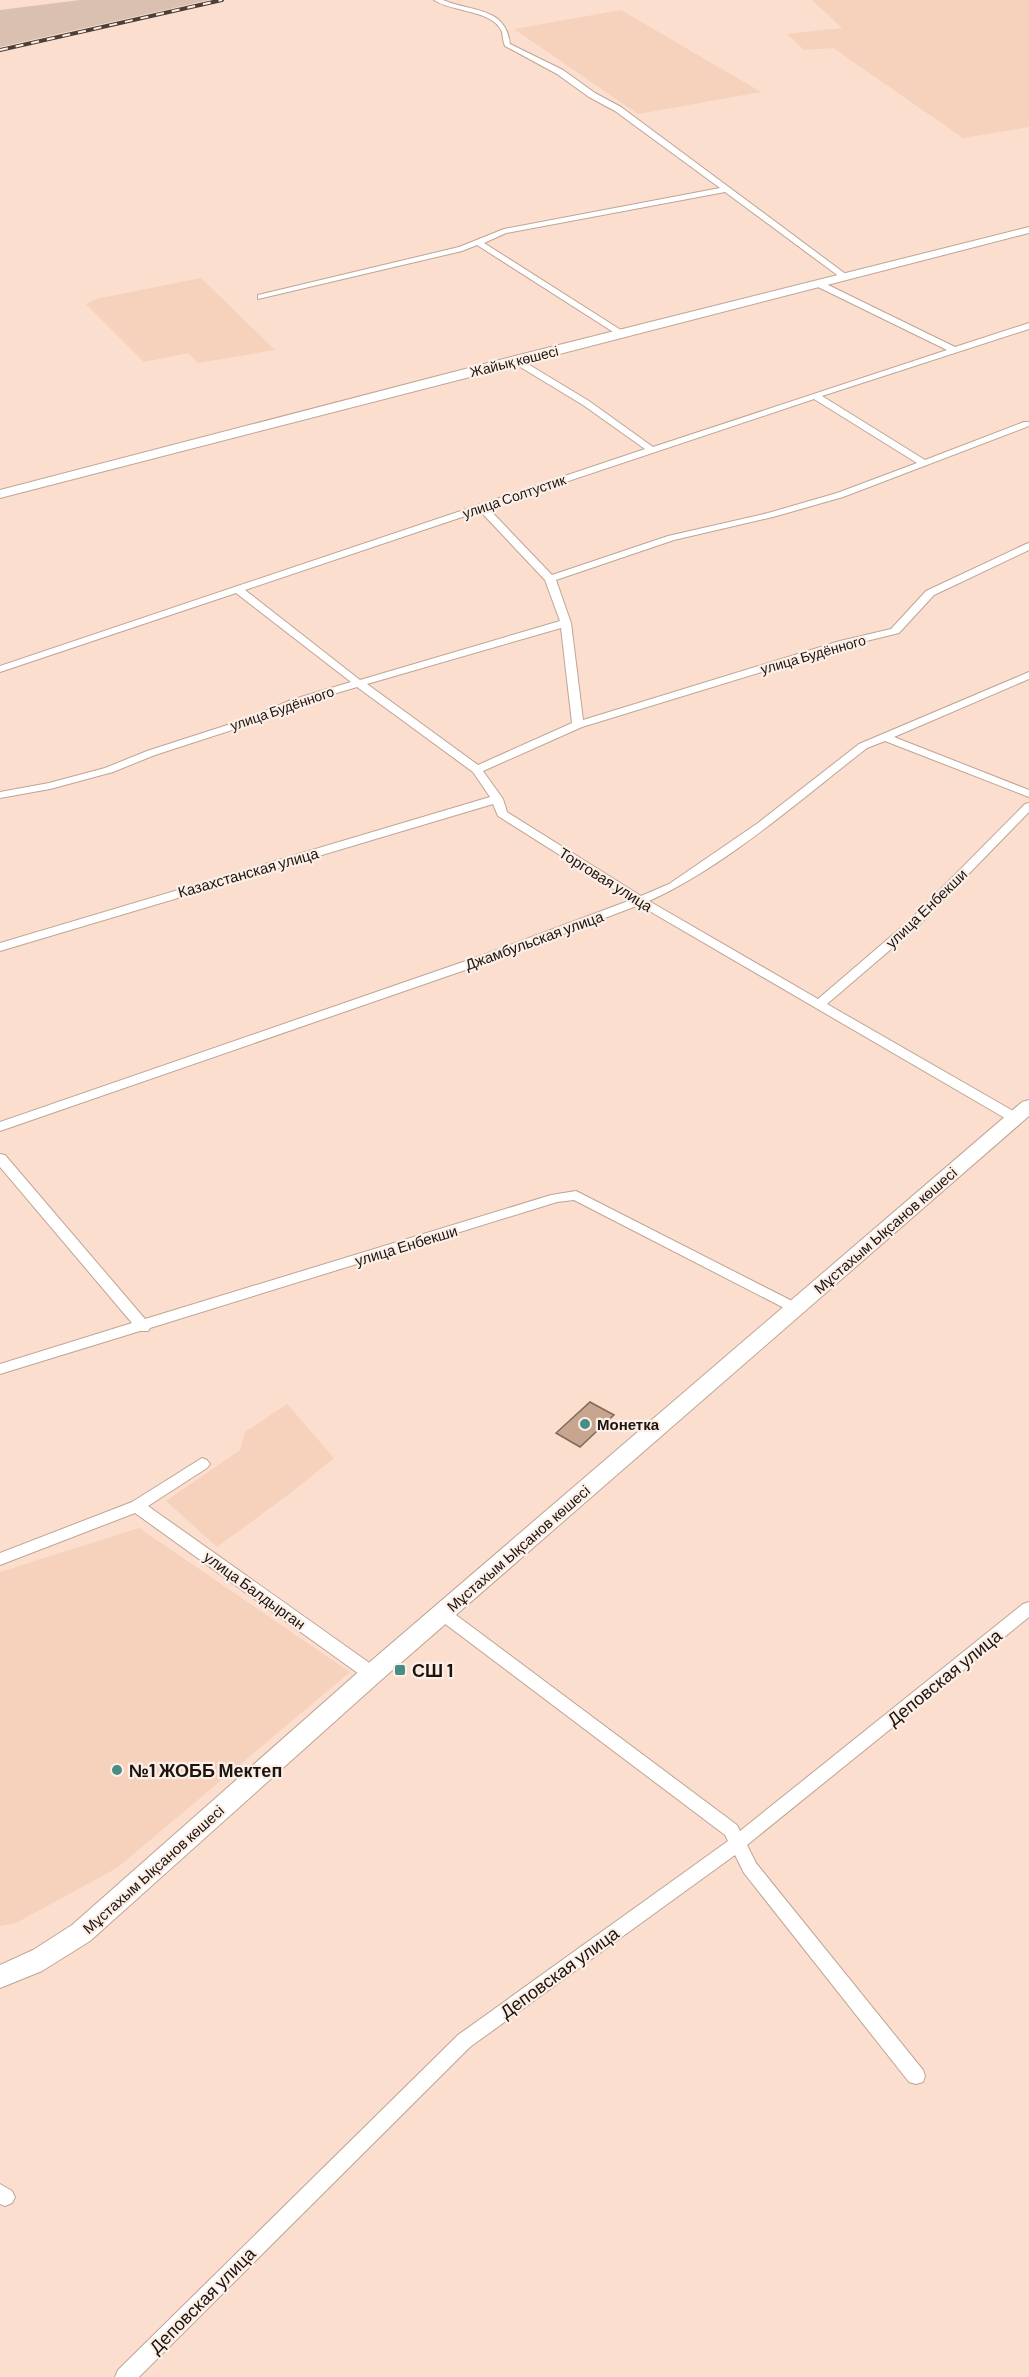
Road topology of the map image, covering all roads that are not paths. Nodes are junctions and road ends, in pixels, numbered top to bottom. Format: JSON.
{"nodes":[{"id":1,"x":437,"y":0,"type":"edge"},
{"id":2,"x":727,"y":189,"type":"junction"},
{"id":3,"x":1029,"y":230,"type":"edge"},
{"id":4,"x":478,"y":243,"type":"junction"},
{"id":5,"x":847,"y":278,"type":"junction"},
{"id":6,"x":819,"y":285,"type":"junction"},
{"id":7,"x":261,"y":297,"type":"dead end"},
{"id":8,"x":1029,"y":326,"type":"edge"},
{"id":9,"x":621,"y":334,"type":"junction"},
{"id":10,"x":956,"y":351,"type":"junction"},
{"id":11,"x":515,"y":360,"type":"junction"},
{"id":12,"x":815,"y":396,"type":"junction"},
{"id":13,"x":1027,"y":424,"type":"dead end"},
{"id":14,"x":652,"y":450,"type":"junction"},
{"id":15,"x":922,"y":462,"type":"junction"},
{"id":16,"x":0,"y":494,"type":"edge"},
{"id":17,"x":482,"y":507,"type":"junction"},
{"id":18,"x":1029,"y":546,"type":"edge"},
{"id":19,"x":550,"y":579,"type":"junction"},
{"id":20,"x":238,"y":590,"type":"junction"},
{"id":21,"x":566,"y":624,"type":"junction"},
{"id":22,"x":0,"y":669,"type":"edge"},
{"id":23,"x":1029,"y":675,"type":"edge"},
{"id":24,"x":358,"y":683,"type":"junction"},
{"id":25,"x":578,"y":725,"type":"junction"},
{"id":26,"x":886,"y":737,"type":"junction"},
{"id":27,"x":477,"y":770,"type":"junction"},
{"id":28,"x":1029,"y":794,"type":"edge"},
{"id":29,"x":0,"y":795,"type":"edge"},
{"id":30,"x":497,"y":799,"type":"junction"},
{"id":31,"x":1029,"y":806,"type":"edge"},
{"id":32,"x":640,"y":901,"type":"junction"},
{"id":33,"x":0,"y":947,"type":"edge"},
{"id":34,"x":819,"y":1004,"type":"junction"},
{"id":35,"x":1022,"y":1112,"type":"edge"},
{"id":36,"x":0,"y":1127,"type":"edge"},
{"id":37,"x":0,"y":1158,"type":"edge"},
{"id":38,"x":795,"y":1308,"type":"junction"},
{"id":39,"x":143,"y":1327,"type":"junction"},
{"id":40,"x":0,"y":1369,"type":"edge"},
{"id":41,"x":202,"y":1464,"type":"dead end"},
{"id":42,"x":138,"y":1506,"type":"junction"},
{"id":43,"x":0,"y":1559,"type":"edge"},
{"id":44,"x":1029,"y":1608,"type":"edge"},
{"id":45,"x":442,"y":1613,"type":"junction"},
{"id":46,"x":372,"y":1674,"type":"junction"},
{"id":47,"x":738,"y":1844,"type":"junction"},
{"id":48,"x":0,"y":1977,"type":"edge"},
{"id":49,"x":916,"y":2076,"type":"dead end"},
{"id":50,"x":125,"y":2377,"type":"edge"}],
"edges":[{"from":1,"to":2,"type":"street"},
{"from":2,"to":4,"type":"street"},
{"from":2,"to":5,"type":"street"},
{"from":3,"to":5,"type":"street","name":"Жайық көшесі"},
{"from":4,"to":7,"type":"street"},
{"from":4,"to":9,"type":"street"},
{"from":5,"to":6,"type":"street","name":"Жайық көшесі"},
{"from":6,"to":9,"type":"street","name":"Жайық көшесі"},
{"from":6,"to":10,"type":"street"},
{"from":8,"to":10,"type":"street","name":"улица Солтустик"},
{"from":9,"to":11,"type":"street","name":"Жайық көшесі"},
{"from":10,"to":12,"type":"street","name":"улица Солтустик"},
{"from":11,"to":14,"type":"street"},
{"from":11,"to":16,"type":"street","name":"Жайық көшесі"},
{"from":12,"to":14,"type":"street","name":"улица Солтустик"},
{"from":12,"to":15,"type":"street"},
{"from":13,"to":15,"type":"street"},
{"from":14,"to":17,"type":"street","name":"улица Солтустик"},
{"from":15,"to":19,"type":"street"},
{"from":17,"to":19,"type":"street"},
{"from":17,"to":20,"type":"street","name":"улица Солтустик"},
{"from":18,"to":25,"type":"street","name":"улица Будённого"},
{"from":19,"to":21,"type":"street"},
{"from":20,"to":22,"type":"street","name":"улица Солтустик"},
{"from":20,"to":24,"type":"street","name":"Торговая улица"},
{"from":21,"to":24,"type":"street","name":"улица Будённого"},
{"from":21,"to":25,"type":"street"},
{"from":23,"to":26,"type":"street","name":"Джамбульская улица"},
{"from":24,"to":27,"type":"street","name":"Торговая улица"},
{"from":24,"to":29,"type":"street","name":"улица Будённого"},
{"from":25,"to":27,"type":"street","name":"улица Будённого"},
{"from":26,"to":28,"type":"street"},
{"from":26,"to":32,"type":"street","name":"Джамбульская улица"},
{"from":27,"to":30,"type":"street","name":"Торговая улица"},
{"from":30,"to":32,"type":"street","name":"Торговая улица"},
{"from":30,"to":33,"type":"street","name":"Казахстанская улица"},
{"from":31,"to":34,"type":"street","name":"улица Енбекши"},
{"from":32,"to":34,"type":"street","name":"Торговая улица"},
{"from":32,"to":36,"type":"street","name":"Джамбульская улица"},
{"from":34,"to":35,"type":"street","name":"Торговая улица"},
{"from":35,"to":38,"type":"street","name":"Мұстахым Ықсанов көшесі"},
{"from":37,"to":39,"type":"street"},
{"from":38,"to":39,"type":"street","name":"улица Енбекши"},
{"from":38,"to":45,"type":"street","name":"Мұстахым Ықсанов көшесі"},
{"from":39,"to":40,"type":"street","name":"улица Енбекши"},
{"from":41,"to":42,"type":"street"},
{"from":42,"to":43,"type":"street"},
{"from":42,"to":46,"type":"street","name":"улица Балдырган"},
{"from":44,"to":47,"type":"street","name":"Деповская улица"},
{"from":45,"to":46,"type":"street","name":"Мұстахым Ықсанов көшесі"},
{"from":45,"to":47,"type":"street"},
{"from":46,"to":48,"type":"street","name":"Мұстахым Ықсанов көшесі"},
{"from":47,"to":49,"type":"street"},
{"from":47,"to":50,"type":"street","name":"Деповская улица"}]}
